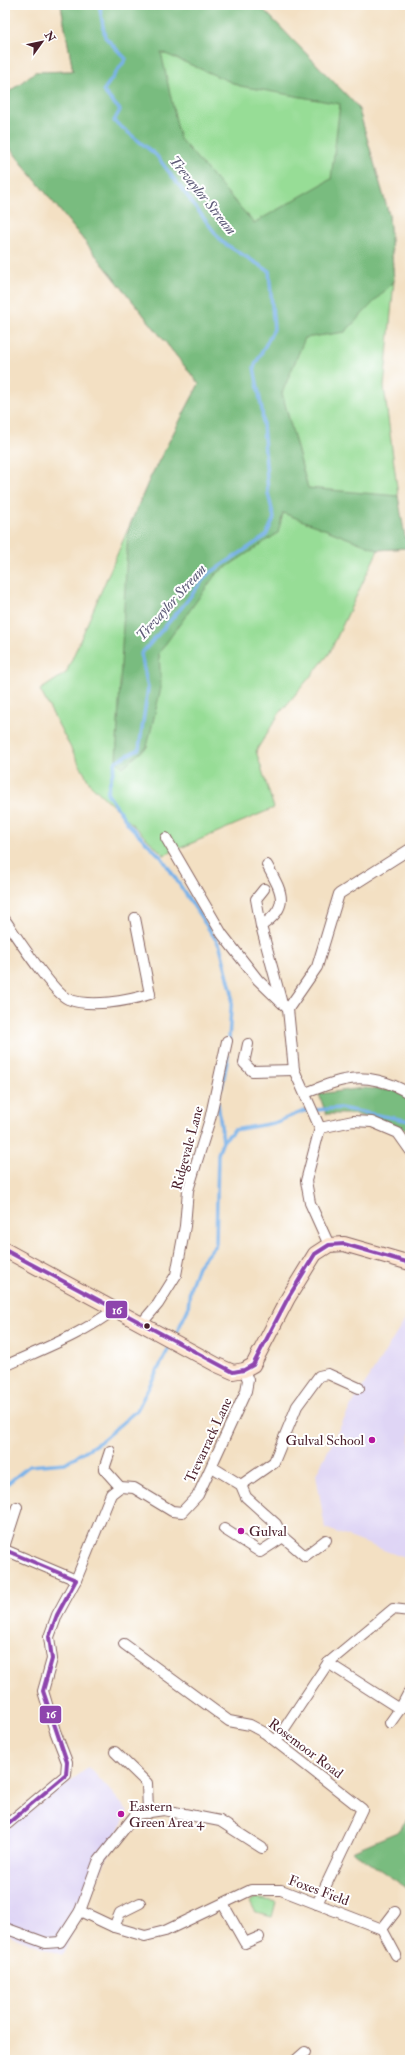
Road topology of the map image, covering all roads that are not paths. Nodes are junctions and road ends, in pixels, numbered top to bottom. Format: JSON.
{"nodes":[{"id":1,"x":166,"y":838,"type":"dead end"},
{"id":2,"x":410,"y":849,"type":"edge"},
{"id":3,"x":267,"y":865,"type":"dead end"},
{"id":4,"x":264,"y":889,"type":"dead end"},
{"id":5,"x":134,"y":918,"type":"dead end"},
{"id":6,"x":5,"y":920,"type":"edge"},
{"id":7,"x":261,"y":926,"type":"junction"},
{"id":8,"x":281,"y":1000,"type":"junction"},
{"id":9,"x":288,"y":1009,"type":"junction"},
{"id":10,"x":227,"y":1041,"type":"dead end"},
{"id":11,"x":248,"y":1044,"type":"dead end"},
{"id":12,"x":294,"y":1070,"type":"junction"},
{"id":13,"x":305,"y":1093,"type":"junction"},
{"id":14,"x":410,"y":1094,"type":"edge"},
{"id":15,"x":319,"y":1125,"type":"junction"},
{"id":16,"x":410,"y":1150,"type":"edge"},
{"id":17,"x":329,"y":1245,"type":"junction"},
{"id":18,"x":5,"y":1250,"type":"edge"},
{"id":19,"x":410,"y":1263,"type":"edge"},
{"id":20,"x":115,"y":1309,"type":"junction"},
{"id":21,"x":141,"y":1324,"type":"junction"},
{"id":22,"x":5,"y":1366,"type":"edge"},
{"id":23,"x":244,"y":1370,"type":"junction"},
{"id":24,"x":359,"y":1388,"type":"dead end"},
{"id":25,"x":110,"y":1451,"type":"dead end"},
{"id":26,"x":212,"y":1467,"type":"junction"},
{"id":27,"x":241,"y":1485,"type":"junction"},
{"id":28,"x":120,"y":1487,"type":"junction"},
{"id":29,"x":17,"y":1507,"type":"dead end"},
{"id":30,"x":224,"y":1529,"type":"dead end"},
{"id":31,"x":283,"y":1537,"type":"junction"},
{"id":32,"x":326,"y":1540,"type":"dead end"},
{"id":33,"x":5,"y":1544,"type":"edge"},
{"id":34,"x":5,"y":1550,"type":"edge"},
{"id":35,"x":76,"y":1580,"type":"junction"},
{"id":36,"x":410,"y":1611,"type":"edge"},
{"id":37,"x":124,"y":1644,"type":"dead end"},
{"id":38,"x":328,"y":1663,"type":"junction"},
{"id":39,"x":410,"y":1690,"type":"edge"},
{"id":40,"x":400,"y":1709,"type":"junction"},
{"id":41,"x":390,"y":1723,"type":"dead end"},
{"id":42,"x":276,"y":1741,"type":"junction"},
{"id":43,"x":115,"y":1752,"type":"dead end"},
{"id":44,"x":148,"y":1813,"type":"junction"},
{"id":45,"x":5,"y":1826,"type":"edge"},
{"id":46,"x":262,"y":1848,"type":"dead end"},
{"id":47,"x":140,"y":1903,"type":"dead end"},
{"id":48,"x":223,"y":1904,"type":"junction"},
{"id":49,"x":317,"y":1904,"type":"junction"},
{"id":50,"x":80,"y":1910,"type":"junction"},
{"id":51,"x":395,"y":1912,"type":"dead end"},
{"id":52,"x":114,"y":1927,"type":"junction"},
{"id":53,"x":5,"y":1928,"type":"edge"},
{"id":54,"x":382,"y":1929,"type":"junction"},
{"id":55,"x":259,"y":1937,"type":"dead end"},
{"id":56,"x":396,"y":1955,"type":"dead end"},
{"id":57,"x":305,"y":2052,"type":"dead end"},
{"id":58,"x":296,"y":2060,"type":"edge"}],
"edges":[{"from":1,"to":8,"type":"street"},
{"from":2,"to":9,"type":"street"},
{"from":3,"to":7,"type":"street"},
{"from":4,"to":7,"type":"street"},
{"from":5,"to":6,"type":"street"},
{"from":7,"to":8,"type":"street"},
{"from":8,"to":9,"type":"street"},
{"from":9,"to":12,"type":"street"},
{"from":10,"to":21,"type":"street","name":"Ridgevale Lane"},
{"from":11,"to":12,"type":"street"},
{"from":12,"to":13,"type":"street"},
{"from":13,"to":14,"type":"street"},
{"from":13,"to":15,"type":"street"},
{"from":15,"to":16,"type":"street"},
{"from":15,"to":17,"type":"street"},
{"from":17,"to":19,"type":"main road"},
{"from":17,"to":23,"type":"main road"},
{"from":18,"to":20,"type":"main road"},
{"from":20,"to":21,"type":"main road"},
{"from":20,"to":22,"type":"street"},
{"from":21,"to":23,"type":"main road"},
{"from":23,"to":26,"type":"street","name":"Trevarrack Lane"},
{"from":24,"to":27,"type":"street"},
{"from":25,"to":28,"type":"street"},
{"from":26,"to":27,"type":"street"},
{"from":26,"to":28,"type":"street","name":"Trevarrack Lane"},
{"from":27,"to":31,"type":"street"},
{"from":28,"to":35,"type":"street"},
{"from":29,"to":33,"type":"street"},
{"from":30,"to":31,"type":"street"},
{"from":31,"to":32,"type":"street"},
{"from":34,"to":35,"type":"street"},
{"from":35,"to":45,"type":"street"},
{"from":36,"to":38,"type":"street"},
{"from":37,"to":42,"type":"street","name":"Rosemoor Road"},
{"from":38,"to":40,"type":"street"},
{"from":38,"to":42,"type":"street"},
{"from":39,"to":40,"type":"street"},
{"from":40,"to":41,"type":"street"},
{"from":42,"to":49,"type":"street","name":"Rosemoor Road"},
{"from":43,"to":44,"type":"street"},
{"from":44,"to":46,"type":"street"},
{"from":44,"to":50,"type":"street"},
{"from":47,"to":52,"type":"street"},
{"from":48,"to":49,"type":"street","name":"Foxes Field"},
{"from":48,"to":52,"type":"street","name":"Foxes Field"},
{"from":48,"to":55,"type":"street"},
{"from":49,"to":54,"type":"street","name":"Foxes Field"},
{"from":50,"to":52,"type":"street","name":"Foxes Field"},
{"from":50,"to":53,"type":"street"},
{"from":51,"to":54,"type":"street"},
{"from":54,"to":56,"type":"street"},
{"from":57,"to":58,"type":"street"}]}
